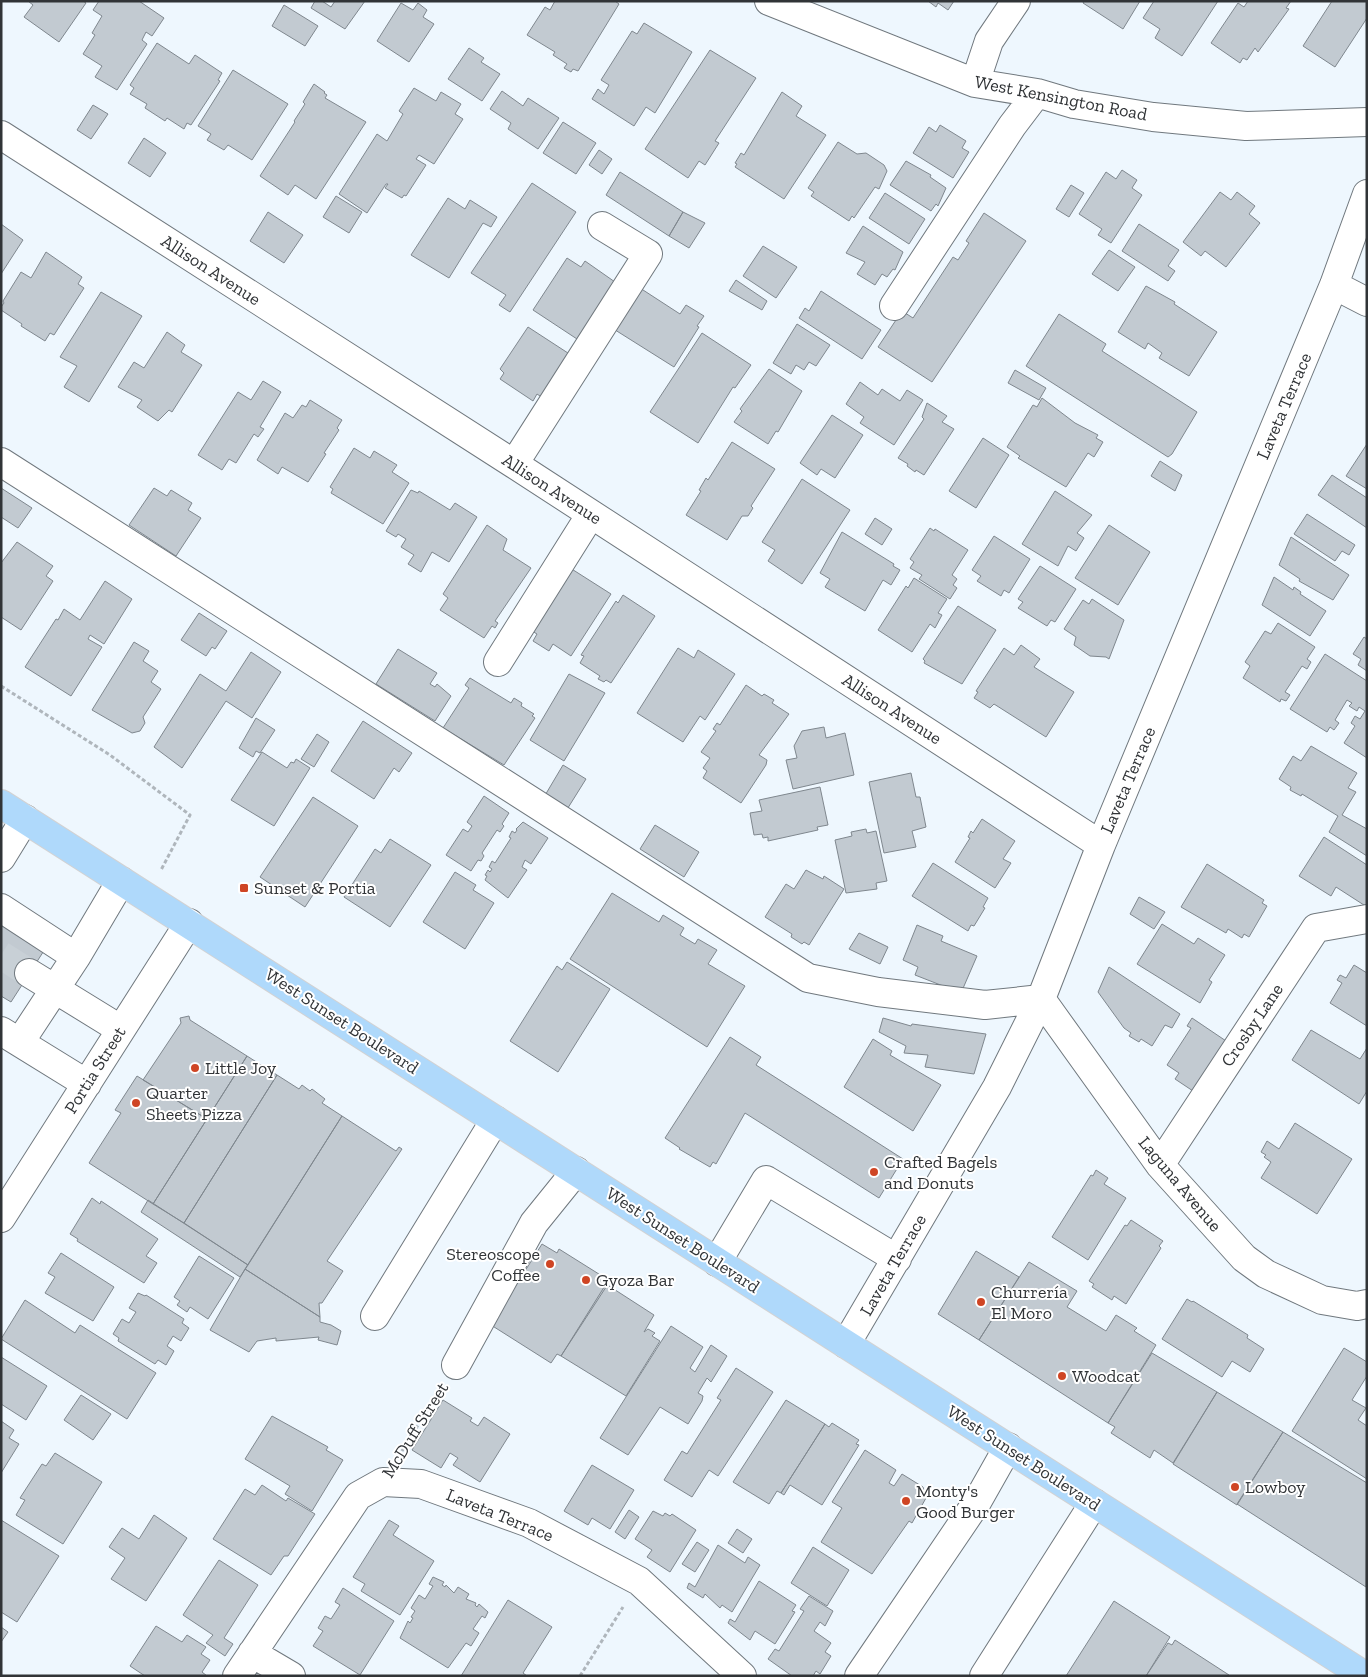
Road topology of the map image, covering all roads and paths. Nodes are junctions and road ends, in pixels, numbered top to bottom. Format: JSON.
{"nodes":[{"id":1,"x":769,"y":1,"type":"edge"},
{"id":2,"x":1016,"y":1,"type":"edge"},
{"id":3,"x":975,"y":83,"type":"junction"},
{"id":4,"x":1037,"y":93,"type":"junction"},
{"id":5,"x":1367,"y":122,"type":"edge"},
{"id":6,"x":1,"y":135,"type":"edge"},
{"id":7,"x":1367,"y":194,"type":"edge"},
{"id":8,"x":602,"y":226,"type":"dead end"},
{"id":9,"x":1334,"y":286,"type":"junction"},
{"id":10,"x":1367,"y":302,"type":"edge"},
{"id":11,"x":894,"y":306,"type":"dead end"},
{"id":12,"x":1,"y":462,"type":"edge"},
{"id":13,"x":514,"y":464,"type":"junction"},
{"id":14,"x":591,"y":514,"type":"junction"},
{"id":15,"x":498,"y":662,"type":"dead end"},
{"id":16,"x":1,"y":686,"type":"edge"},
{"id":17,"x":1,"y":804,"type":"edge"},
{"id":18,"x":25,"y":819,"type":"junction"},
{"id":19,"x":1101,"y":845,"type":"junction"},
{"id":20,"x":1,"y":858,"type":"edge"},
{"id":21,"x":122,"y":882,"type":"junction"},
{"id":22,"x":147,"y":898,"type":"junction"},
{"id":23,"x":1,"y":908,"type":"edge"},
{"id":24,"x":1367,"y":919,"type":"edge"},
{"id":25,"x":189,"y":922,"type":"junction"},
{"id":26,"x":76,"y":957,"type":"junction"},
{"id":27,"x":29,"y":973,"type":"tunnel mouth"},
{"id":28,"x":55,"y":989,"type":"junction"},
{"id":29,"x":1041,"y":999,"type":"junction"},
{"id":30,"x":120,"y":1029,"type":"junction"},
{"id":31,"x":11,"y":1036,"type":"edge"},
{"id":32,"x":86,"y":1084,"type":"junction"},
{"id":33,"x":495,"y":1120,"type":"junction"},
{"id":34,"x":1160,"y":1165,"type":"junction"},
{"id":35,"x":576,"y":1172,"type":"junction"},
{"id":36,"x":1,"y":1218,"type":"edge"},
{"id":37,"x":897,"y":1259,"type":"junction"},
{"id":38,"x":716,"y":1262,"type":"junction"},
{"id":39,"x":1367,"y":1304,"type":"edge"},
{"id":40,"x":375,"y":1316,"type":"dead end"},
{"id":41,"x":846,"y":1344,"type":"junction"},
{"id":42,"x":456,"y":1365,"type":"joint"},
{"id":43,"x":1008,"y":1447,"type":"junction"},
{"id":44,"x":383,"y":1482,"type":"junction"},
{"id":45,"x":1094,"y":1503,"type":"junction"},
{"id":46,"x":639,"y":1581,"type":"junction"},
{"id":47,"x":252,"y":1652,"type":"junction"},
{"id":48,"x":867,"y":1673,"type":"edge"},
{"id":49,"x":237,"y":1676,"type":"edge"},
{"id":50,"x":291,"y":1676,"type":"edge"},
{"id":51,"x":580,"y":1676,"type":"edge"},
{"id":52,"x":742,"y":1676,"type":"edge"},
{"id":53,"x":984,"y":1676,"type":"edge"},
{"id":54,"x":1365,"y":1676,"type":"edge"}],
"edges":[{"from":1,"to":3,"type":"street","name":"West Kensington Road"},
{"from":2,"to":3,"type":"street"},
{"from":3,"to":4,"type":"street","name":"West Kensington Road"},
{"from":4,"to":5,"type":"street","name":"West Kensington Road"},
{"from":4,"to":11,"type":"street"},
{"from":6,"to":13,"type":"street","name":"Allison Avenue"},
{"from":7,"to":9,"type":"street","name":"Laveta Terrace"},
{"from":8,"to":13,"type":"street"},
{"from":9,"to":10,"type":"street"},
{"from":9,"to":19,"type":"street","name":"Laveta Terrace"},
{"from":12,"to":29,"type":"street"},
{"from":13,"to":14,"type":"street","name":"Allison Avenue"},
{"from":14,"to":15,"type":"street"},
{"from":14,"to":19,"type":"street","name":"Allison Avenue"},
{"from":16,"to":22,"type":"path"},
{"from":17,"to":18,"type":"main road","name":"West Sunset Boulevard"},
{"from":18,"to":20,"type":"street"},
{"from":18,"to":21,"type":"main road","name":"West Sunset Boulevard"},
{"from":19,"to":29,"type":"street","name":"Laveta Terrace"},
{"from":21,"to":22,"type":"main road","name":"West Sunset Boulevard"},
{"from":21,"to":26,"type":"street"},
{"from":22,"to":25,"type":"main road","name":"West Sunset Boulevard"},
{"from":23,"to":26,"type":"street"},
{"from":24,"to":34,"type":"street","name":"Crosby Lane"},
{"from":25,"to":30,"type":"street","name":"Portia Street"},
{"from":25,"to":33,"type":"main road","name":"West Sunset Boulevard"},
{"from":26,"to":28,"type":"street"},
{"from":27,"to":28,"type":"street"},
{"from":28,"to":30,"type":"street"},
{"from":28,"to":31,"type":"street"},
{"from":29,"to":34,"type":"street","name":"Laguna Avenue"},
{"from":29,"to":37,"type":"street","name":"Laveta Terrace"},
{"from":30,"to":32,"type":"street","name":"Portia Street"},
{"from":31,"to":32,"type":"street"},
{"from":32,"to":36,"type":"street","name":"Portia Street"},
{"from":33,"to":35,"type":"main road","name":"West Sunset Boulevard"},
{"from":33,"to":40,"type":"street"},
{"from":34,"to":39,"type":"street","name":"Laguna Avenue"},
{"from":35,"to":38,"type":"main road","name":"West Sunset Boulevard"},
{"from":35,"to":42,"type":"street","name":"McDuff Street"},
{"from":37,"to":38,"type":"street"},
{"from":37,"to":41,"type":"street","name":"Laveta Terrace"},
{"from":38,"to":41,"type":"main road","name":"West Sunset Boulevard"},
{"from":41,"to":43,"type":"main road","name":"West Sunset Boulevard"},
{"from":42,"to":44,"type":"path","name":"McDuff Street"},
{"from":43,"to":45,"type":"main road","name":"West Sunset Boulevard"},
{"from":43,"to":48,"type":"street"},
{"from":44,"to":46,"type":"street","name":"Laveta Terrace"},
{"from":44,"to":47,"type":"street","name":"McDuff Street"},
{"from":45,"to":53,"type":"street"},
{"from":45,"to":54,"type":"main road","name":"West Sunset Boulevard"},
{"from":46,"to":51,"type":"path"},
{"from":46,"to":52,"type":"street","name":"Laveta Terrace"},
{"from":47,"to":49,"type":"street","name":"McDuff Street"},
{"from":47,"to":50,"type":"street"}]}
